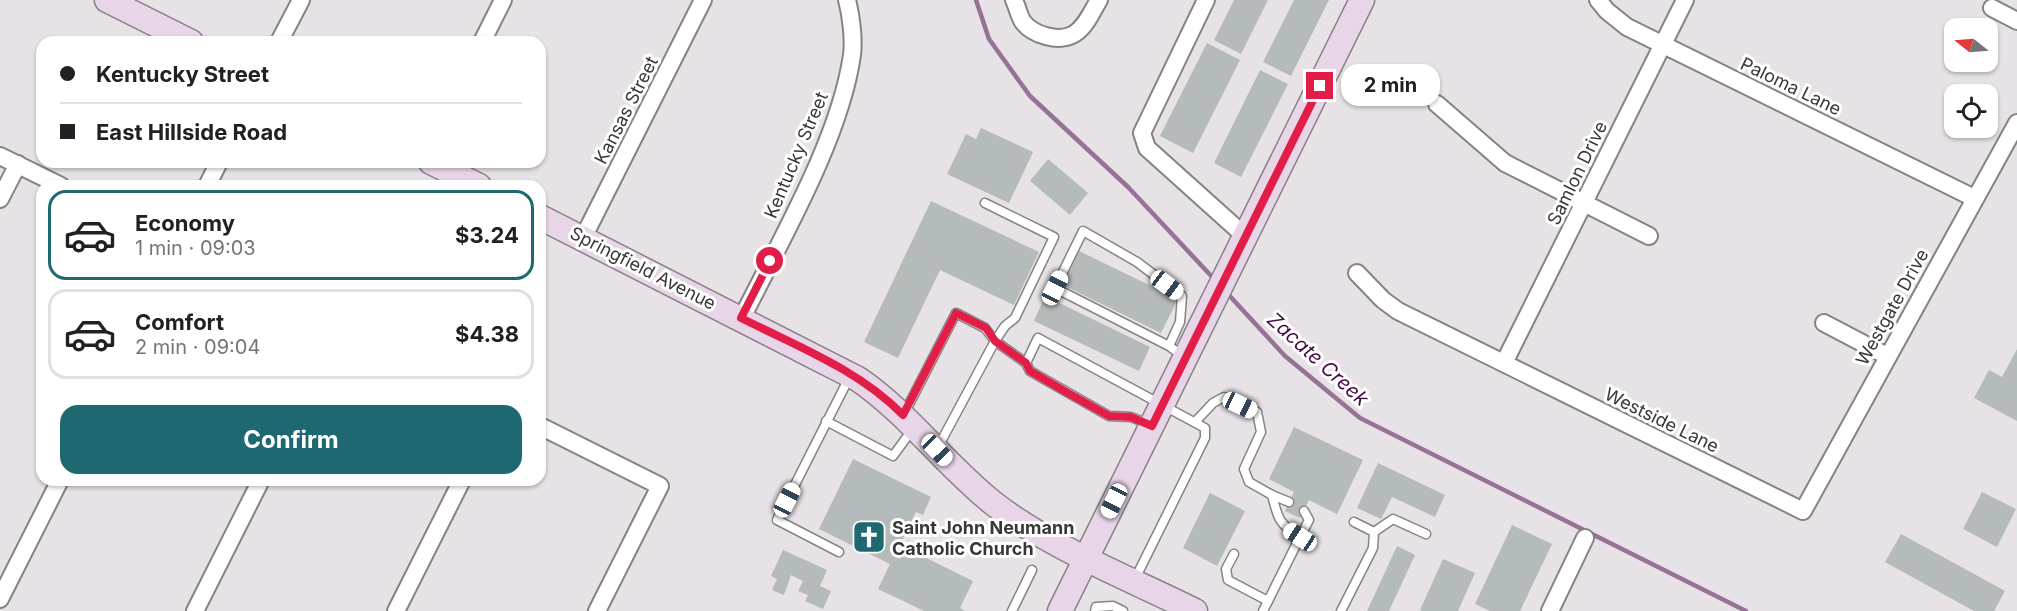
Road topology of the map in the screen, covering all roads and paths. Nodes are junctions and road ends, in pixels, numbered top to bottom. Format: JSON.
{"nodes":[{"id":1,"x":107,"y":0,"type":"edge"},
{"id":2,"x":301,"y":0,"type":"edge"},
{"id":3,"x":503,"y":0,"type":"edge"},
{"id":4,"x":703,"y":0,"type":"edge"},
{"id":5,"x":847,"y":0,"type":"edge"},
{"id":6,"x":1014,"y":0,"type":"edge"},
{"id":7,"x":1099,"y":0,"type":"edge"},
{"id":8,"x":1206,"y":0,"type":"edge"},
{"id":9,"x":1362,"y":0,"type":"edge"},
{"id":10,"x":1598,"y":0,"type":"edge"},
{"id":11,"x":1685,"y":0,"type":"edge"},
{"id":12,"x":1992,"y":8,"type":"dead end"},
{"id":13,"x":2017,"y":21,"type":"edge"},
{"id":14,"x":179,"y":36,"type":"edge"},
{"id":15,"x":282,"y":36,"type":"edge"},
{"id":16,"x":485,"y":36,"type":"edge"},
{"id":17,"x":1663,"y":44,"type":"junction"},
{"id":18,"x":1437,"y":104,"type":"dead end"},
{"id":19,"x":2017,"y":123,"type":"edge"},
{"id":20,"x":0,"y":156,"type":"edge"},
{"id":21,"x":18,"y":164,"type":"junction"},
{"id":22,"x":443,"y":168,"type":"edge"},
{"id":23,"x":49,"y":180,"type":"edge"},
{"id":24,"x":467,"y":180,"type":"edge"},
{"id":25,"x":1974,"y":198,"type":"junction"},
{"id":26,"x":0,"y":199,"type":"edge"},
{"id":27,"x":985,"y":203,"type":"dead end"},
{"id":28,"x":1583,"y":204,"type":"junction"},
{"id":29,"x":546,"y":220,"type":"edge"},
{"id":30,"x":1649,"y":236,"type":"dead end"},
{"id":31,"x":1246,"y":237,"type":"junction"},
{"id":32,"x":583,"y":238,"type":"junction"},
{"id":33,"x":1358,"y":273,"type":"dead end"},
{"id":34,"x":741,"y":318,"type":"junction"},
{"id":35,"x":1824,"y":323,"type":"dead end"},
{"id":36,"x":995,"y":341,"type":"junction"},
{"id":37,"x":1177,"y":352,"type":"junction"},
{"id":38,"x":1887,"y":356,"type":"junction"},
{"id":39,"x":1026,"y":363,"type":"junction"},
{"id":40,"x":1504,"y":363,"type":"junction"},
{"id":41,"x":851,"y":374,"type":"junction"},
{"id":42,"x":1157,"y":415,"type":"junction"},
{"id":43,"x":909,"y":421,"type":"junction"},
{"id":44,"x":826,"y":422,"type":"junction"},
{"id":45,"x":1195,"y":422,"type":"junction"},
{"id":46,"x":546,"y":429,"type":"edge"},
{"id":47,"x":937,"y":450,"type":"junction"},
{"id":48,"x":57,"y":486,"type":"edge"},
{"id":49,"x":258,"y":486,"type":"edge"},
{"id":50,"x":459,"y":486,"type":"edge"},
{"id":51,"x":1272,"y":495,"type":"junction"},
{"id":52,"x":1289,"y":502,"type":"dead end"},
{"id":53,"x":1304,"y":511,"type":"dead end"},
{"id":54,"x":1803,"y":511,"type":"joint"},
{"id":55,"x":1354,"y":522,"type":"dead end"},
{"id":56,"x":1374,"y":532,"type":"junction"},
{"id":57,"x":1426,"y":534,"type":"dead end"},
{"id":58,"x":1300,"y":537,"type":"junction"},
{"id":59,"x":1586,"y":538,"type":"dead end"},
{"id":60,"x":839,"y":552,"type":"dead end"},
{"id":61,"x":1234,"y":554,"type":"dead end"},
{"id":62,"x":1086,"y":557,"type":"junction"},
{"id":63,"x":1032,"y":570,"type":"dead end"},
{"id":64,"x":1134,"y":581,"type":"junction"},
{"id":65,"x":0,"y":599,"type":"edge"},
{"id":66,"x":1268,"y":601,"type":"junction"},
{"id":67,"x":195,"y":611,"type":"edge"},
{"id":68,"x":396,"y":611,"type":"edge"},
{"id":69,"x":597,"y":611,"type":"edge"},
{"id":70,"x":1012,"y":611,"type":"edge"},
{"id":71,"x":1060,"y":611,"type":"edge"},
{"id":72,"x":1095,"y":611,"type":"edge"},
{"id":73,"x":1123,"y":611,"type":"edge"},
{"id":74,"x":1195,"y":611,"type":"edge"},
{"id":75,"x":1263,"y":611,"type":"edge"},
{"id":76,"x":1341,"y":611,"type":"edge"},
{"id":77,"x":1550,"y":611,"type":"edge"}],
"edges":[{"from":1,"to":14,"type":"main road"},
{"from":2,"to":15,"type":"street"},
{"from":3,"to":16,"type":"street"},
{"from":4,"to":32,"type":"street","name":"Kansas Street"},
{"from":5,"to":34,"type":"street","name":"Kentucky Street"},
{"from":6,"to":7,"type":"street"},
{"from":8,"to":31,"type":"street"},
{"from":9,"to":31,"type":"main road"},
{"from":10,"to":17,"type":"street","name":"Paloma Lane"},
{"from":11,"to":17,"type":"street","name":"Samlon Drive"},
{"from":12,"to":13,"type":"street"},
{"from":17,"to":25,"type":"street","name":"Paloma Lane"},
{"from":17,"to":28,"type":"street","name":"Samlon Drive"},
{"from":18,"to":28,"type":"street"},
{"from":19,"to":25,"type":"street","name":"Westgate Drive"},
{"from":20,"to":21,"type":"street"},
{"from":21,"to":23,"type":"street"},
{"from":21,"to":26,"type":"street"},
{"from":22,"to":24,"type":"main road"},
{"from":25,"to":38,"type":"street","name":"Westgate Drive"},
{"from":27,"to":36,"type":"lane"},
{"from":28,"to":30,"type":"street"},
{"from":28,"to":40,"type":"street","name":"Samlon Drive"},
{"from":29,"to":32,"type":"main road","name":"Springfield Avenue"},
{"from":31,"to":37,"type":"main road"},
{"from":32,"to":34,"type":"main road","name":"Springfield Avenue"},
{"from":33,"to":40,"type":"street","name":"Westside Lane"},
{"from":34,"to":41,"type":"main road","name":"Springfield Avenue"},
{"from":35,"to":38,"type":"street"},
{"from":36,"to":39,"type":"lane"},
{"from":36,"to":43,"type":"lane"},
{"from":36,"to":47,"type":"lane"},
{"from":37,"to":37,"type":"lane"},
{"from":37,"to":42,"type":"main road"},
{"from":38,"to":54,"type":"street","name":"Westgate Drive"},
{"from":39,"to":42,"type":"lane"},
{"from":39,"to":42,"type":"lane"},
{"from":40,"to":54,"type":"street","name":"Westside Lane"},
{"from":41,"to":43,"type":"main road","name":"Springfield Avenue"},
{"from":41,"to":44,"type":"lane"},
{"from":42,"to":45,"type":"lane"},
{"from":42,"to":62,"type":"main road"},
{"from":43,"to":44,"type":"lane"},
{"from":43,"to":47,"type":"main road","name":"Springfield Avenue"},
{"from":44,"to":60,"type":"lane"},
{"from":45,"to":51,"type":"lane"},
{"from":45,"to":64,"type":"lane"},
{"from":46,"to":69,"type":"street"},
{"from":47,"to":62,"type":"main road","name":"Springfield Avenue"},
{"from":48,"to":65,"type":"street"},
{"from":49,"to":67,"type":"street"},
{"from":50,"to":68,"type":"street"},
{"from":51,"to":52,"type":"lane"},
{"from":51,"to":58,"type":"lane"},
{"from":53,"to":58,"type":"lane"},
{"from":55,"to":56,"type":"lane"},
{"from":56,"to":57,"type":"lane"},
{"from":56,"to":76,"type":"lane"},
{"from":58,"to":66,"type":"lane"},
{"from":59,"to":77,"type":"street"},
{"from":61,"to":66,"type":"lane"},
{"from":62,"to":64,"type":"main road","name":"Springfield Avenue"},
{"from":62,"to":71,"type":"main road"},
{"from":63,"to":70,"type":"lane"},
{"from":64,"to":74,"type":"main road","name":"Springfield Avenue"},
{"from":66,"to":75,"type":"lane"},
{"from":72,"to":73,"type":"lane"}]}
